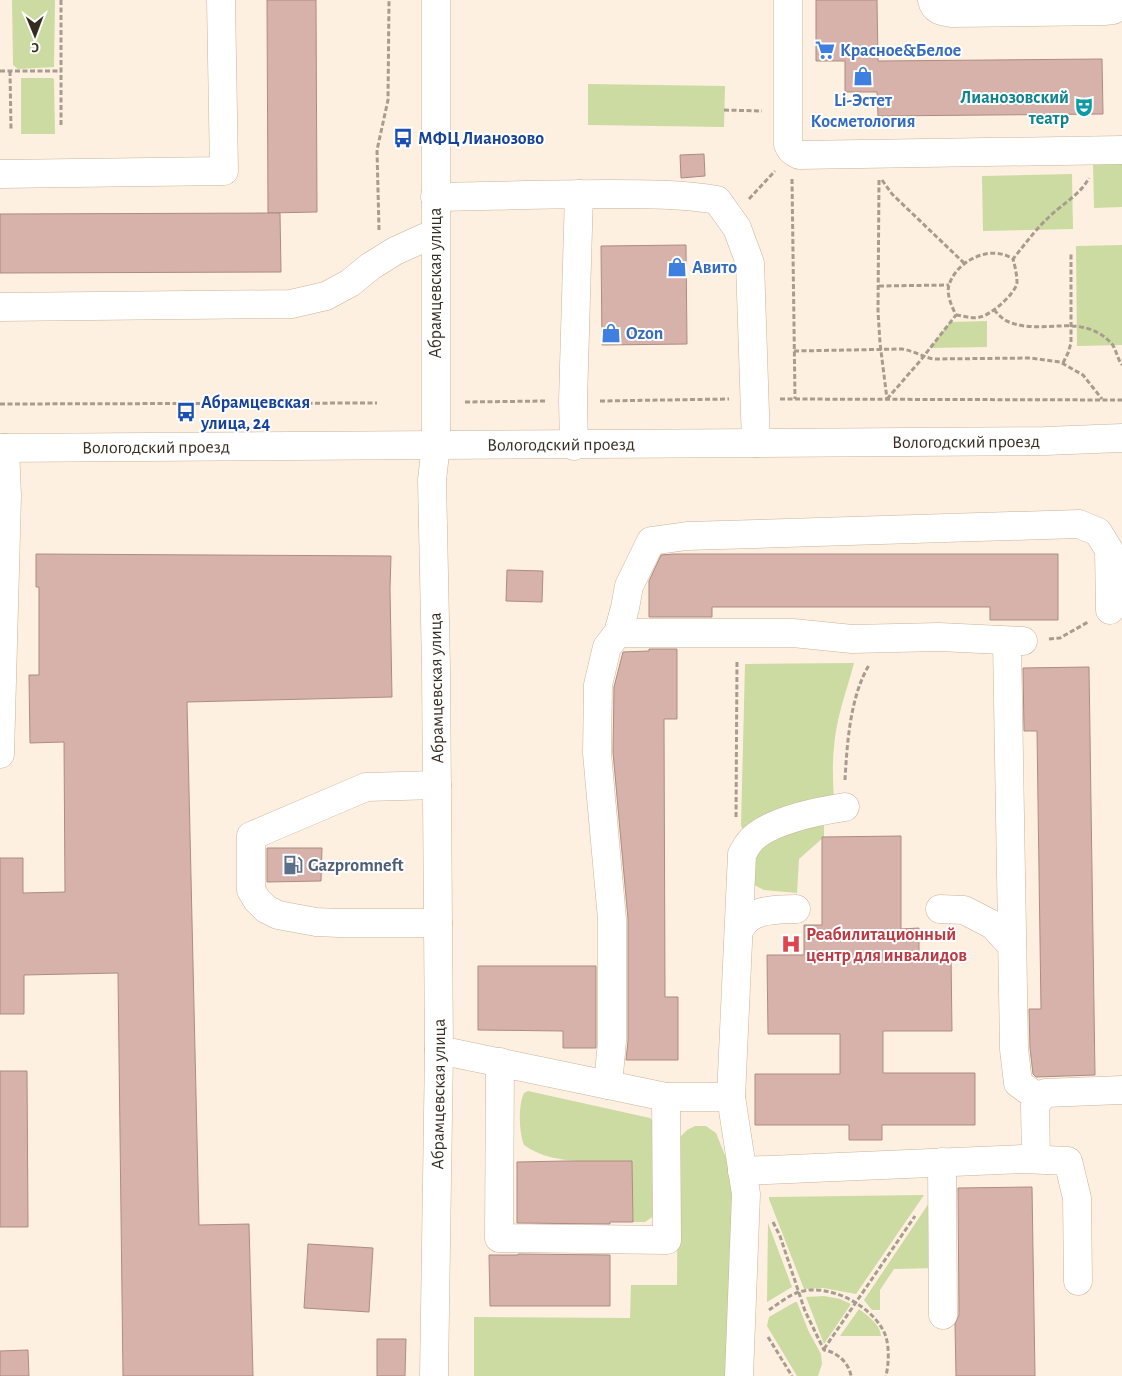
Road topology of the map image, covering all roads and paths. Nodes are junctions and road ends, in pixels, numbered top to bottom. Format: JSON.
{"nodes":[{"id":1,"x":61,"y":0,"type":"edge"},
{"id":2,"x":221,"y":0,"type":"edge"},
{"id":3,"x":389,"y":0,"type":"edge"},
{"id":4,"x":436,"y":0,"type":"edge"},
{"id":5,"x":788,"y":0,"type":"edge"},
{"id":6,"x":932,"y":0,"type":"edge"},
{"id":7,"x":1122,"y":5,"type":"edge"},
{"id":8,"x":0,"y":71,"type":"edge"},
{"id":9,"x":10,"y":71,"type":"junction"},
{"id":10,"x":61,"y":71,"type":"junction"},
{"id":11,"x":724,"y":110,"type":"dead end"},
{"id":12,"x":788,"y":111,"type":"junction"},
{"id":13,"x":61,"y":125,"type":"dead end"},
{"id":14,"x":11,"y":130,"type":"dead end"},
{"id":15,"x":796,"y":149,"type":"junction"},
{"id":16,"x":1093,"y":150,"type":"junction"},
{"id":17,"x":1122,"y":150,"type":"edge"},
{"id":18,"x":0,"y":174,"type":"edge"},
{"id":19,"x":579,"y":194,"type":"junction"},
{"id":20,"x":435,"y":197,"type":"junction"},
{"id":21,"x":730,"y":219,"type":"junction"},
{"id":22,"x":435,"y":233,"type":"junction"},
{"id":23,"x":395,"y":252,"type":"junction"},
{"id":24,"x":1071,"y":253,"type":"dead end"},
{"id":25,"x":1013,"y":259,"type":"junction"},
{"id":26,"x":966,"y":264,"type":"junction"},
{"id":27,"x":949,"y":285,"type":"junction"},
{"id":28,"x":879,"y":286,"type":"junction"},
{"id":29,"x":0,"y":307,"type":"edge"},
{"id":30,"x":994,"y":310,"type":"junction"},
{"id":31,"x":956,"y":314,"type":"junction"},
{"id":32,"x":1072,"y":326,"type":"junction"},
{"id":33,"x":881,"y":349,"type":"junction"},
{"id":34,"x":794,"y":351,"type":"junction"},
{"id":35,"x":924,"y":355,"type":"junction"},
{"id":36,"x":1063,"y":363,"type":"junction"},
{"id":37,"x":1122,"y":365,"type":"edge"},
{"id":38,"x":756,"y":398,"type":"junction"},
{"id":39,"x":795,"y":399,"type":"junction"},
{"id":40,"x":887,"y":399,"type":"junction"},
{"id":41,"x":1102,"y":400,"type":"junction"},
{"id":42,"x":1122,"y":400,"type":"edge"},
{"id":43,"x":572,"y":401,"type":"junction"},
{"id":44,"x":465,"y":402,"type":"dead end"},
{"id":45,"x":377,"y":403,"type":"dead end"},
{"id":46,"x":0,"y":404,"type":"edge"},
{"id":47,"x":1122,"y":438,"type":"edge"},
{"id":48,"x":756,"y":443,"type":"junction"},
{"id":49,"x":436,"y":445,"type":"junction"},
{"id":50,"x":574,"y":446,"type":"junction"},
{"id":51,"x":2,"y":448,"type":"edge"},
{"id":52,"x":1110,"y":610,"type":"joint"},
{"id":53,"x":738,"y":632,"type":"junction"},
{"id":54,"x":618,"y":633,"type":"junction"},
{"id":55,"x":884,"y":638,"type":"junction"},
{"id":56,"x":1015,"y":641,"type":"junction"},
{"id":57,"x":0,"y":754,"type":"edge"},
{"id":58,"x":437,"y":785,"type":"junction"},
{"id":59,"x":845,"y":807,"type":"joint"},
{"id":60,"x":745,"y":849,"type":"junction"},
{"id":61,"x":741,"y":895,"type":"junction"},
{"id":62,"x":796,"y":909,"type":"dead end"},
{"id":63,"x":940,"y":909,"type":"dead end"},
{"id":64,"x":763,"y":911,"type":"junction"},
{"id":65,"x":438,"y":924,"type":"junction"},
{"id":66,"x":740,"y":929,"type":"junction"},
{"id":67,"x":1012,"y":946,"type":"junction"},
{"id":68,"x":439,"y":1050,"type":"junction"},
{"id":69,"x":500,"y":1062,"type":"junction"},
{"id":70,"x":608,"y":1085,"type":"junction"},
{"id":71,"x":1122,"y":1090,"type":"edge"},
{"id":72,"x":666,"y":1097,"type":"junction"},
{"id":73,"x":731,"y":1097,"type":"junction"},
{"id":74,"x":1040,"y":1099,"type":"junction"},
{"id":75,"x":1036,"y":1159,"type":"junction"},
{"id":76,"x":942,"y":1162,"type":"junction"},
{"id":77,"x":742,"y":1170,"type":"junction"},
{"id":78,"x":918,"y":1211,"type":"dead end"},
{"id":79,"x":773,"y":1221,"type":"dead end"},
{"id":80,"x":1078,"y":1281,"type":"dead end"},
{"id":81,"x":798,"y":1292,"type":"junction"},
{"id":82,"x":856,"y":1302,"type":"junction"},
{"id":83,"x":768,"y":1311,"type":"dead end"},
{"id":84,"x":943,"y":1314,"type":"dead end"},
{"id":85,"x":824,"y":1350,"type":"junction"},
{"id":86,"x":434,"y":1376,"type":"edge"},
{"id":87,"x":739,"y":1376,"type":"edge"},
{"id":88,"x":851,"y":1376,"type":"edge"},
{"id":89,"x":886,"y":1376,"type":"edge"}],
"edges":[{"from":1,"to":10,"type":"path"},
{"from":2,"to":18,"type":"street"},
{"from":3,"to":23,"type":"path"},
{"from":4,"to":20,"type":"street","name":"Абрамцевская улица"},
{"from":5,"to":12,"type":"street"},
{"from":6,"to":7,"type":"street"},
{"from":8,"to":9,"type":"path"},
{"from":9,"to":10,"type":"path"},
{"from":9,"to":14,"type":"path"},
{"from":10,"to":13,"type":"path"},
{"from":11,"to":12,"type":"path"},
{"from":12,"to":15,"type":"street"},
{"from":15,"to":16,"type":"street"},
{"from":15,"to":21,"type":"path"},
{"from":15,"to":34,"type":"path"},
{"from":16,"to":17,"type":"street"},
{"from":16,"to":25,"type":"path"},
{"from":19,"to":20,"type":"street"},
{"from":19,"to":21,"type":"street"},
{"from":19,"to":43,"type":"street"},
{"from":20,"to":22,"type":"street","name":"Абрамцевская улица"},
{"from":21,"to":38,"type":"street"},
{"from":22,"to":23,"type":"street"},
{"from":22,"to":49,"type":"street","name":"Абрамцевская улица"},
{"from":23,"to":29,"type":"street"},
{"from":24,"to":32,"type":"path"},
{"from":25,"to":26,"type":"path"},
{"from":25,"to":30,"type":"path"},
{"from":26,"to":27,"type":"path"},
{"from":26,"to":28,"type":"path"},
{"from":27,"to":28,"type":"path"},
{"from":27,"to":31,"type":"path"},
{"from":28,"to":33,"type":"path"},
{"from":30,"to":31,"type":"path"},
{"from":30,"to":32,"type":"path"},
{"from":31,"to":35,"type":"path"},
{"from":32,"to":36,"type":"path"},
{"from":32,"to":37,"type":"path"},
{"from":33,"to":34,"type":"path"},
{"from":33,"to":35,"type":"path"},
{"from":33,"to":40,"type":"path"},
{"from":34,"to":39,"type":"path"},
{"from":35,"to":36,"type":"path"},
{"from":35,"to":40,"type":"path"},
{"from":36,"to":41,"type":"path"},
{"from":38,"to":39,"type":"path"},
{"from":38,"to":43,"type":"path"},
{"from":38,"to":48,"type":"street"},
{"from":39,"to":40,"type":"path"},
{"from":40,"to":41,"type":"path"},
{"from":41,"to":42,"type":"path"},
{"from":43,"to":44,"type":"path"},
{"from":43,"to":50,"type":"street"},
{"from":45,"to":46,"type":"path"},
{"from":47,"to":48,"type":"street","name":"Вологодский проезд"},
{"from":48,"to":50,"type":"street","name":"Вологодский проезд"},
{"from":49,"to":50,"type":"street","name":"Вологодский проезд"},
{"from":49,"to":51,"type":"street","name":"Вологодский проезд"},
{"from":49,"to":58,"type":"street","name":"Абрамцевская улица"},
{"from":51,"to":57,"type":"street"},
{"from":52,"to":54,"type":"street"},
{"from":52,"to":56,"type":"path"},
{"from":53,"to":54,"type":"street"},
{"from":53,"to":55,"type":"street"},
{"from":53,"to":60,"type":"path"},
{"from":54,"to":70,"type":"street"},
{"from":55,"to":56,"type":"street"},
{"from":55,"to":59,"type":"path"},
{"from":56,"to":67,"type":"street"},
{"from":58,"to":65,"type":"street","name":"Абрамцевская улица"},
{"from":58,"to":65,"type":"street"},
{"from":59,"to":60,"type":"street"},
{"from":60,"to":61,"type":"street"},
{"from":61,"to":64,"type":"street"},
{"from":61,"to":66,"type":"street"},
{"from":62,"to":64,"type":"street"},
{"from":63,"to":67,"type":"street"},
{"from":64,"to":66,"type":"street"},
{"from":65,"to":68,"type":"street","name":"Абрамцевская улица"},
{"from":66,"to":73,"type":"street"},
{"from":67,"to":74,"type":"street"},
{"from":68,"to":69,"type":"street"},
{"from":68,"to":86,"type":"street","name":"Абрамцевская улица"},
{"from":69,"to":70,"type":"street"},
{"from":69,"to":72,"type":"street"},
{"from":70,"to":72,"type":"street"},
{"from":71,"to":74,"type":"street"},
{"from":72,"to":73,"type":"street"},
{"from":73,"to":77,"type":"street"},
{"from":74,"to":75,"type":"street"},
{"from":75,"to":76,"type":"street"},
{"from":75,"to":80,"type":"street"},
{"from":76,"to":77,"type":"street"},
{"from":76,"to":84,"type":"street"},
{"from":77,"to":87,"type":"street"},
{"from":78,"to":82,"type":"path"},
{"from":79,"to":81,"type":"path"},
{"from":81,"to":82,"type":"path"},
{"from":81,"to":83,"type":"path"},
{"from":81,"to":85,"type":"path"},
{"from":82,"to":85,"type":"path"},
{"from":82,"to":89,"type":"path"},
{"from":85,"to":88,"type":"path"}]}
